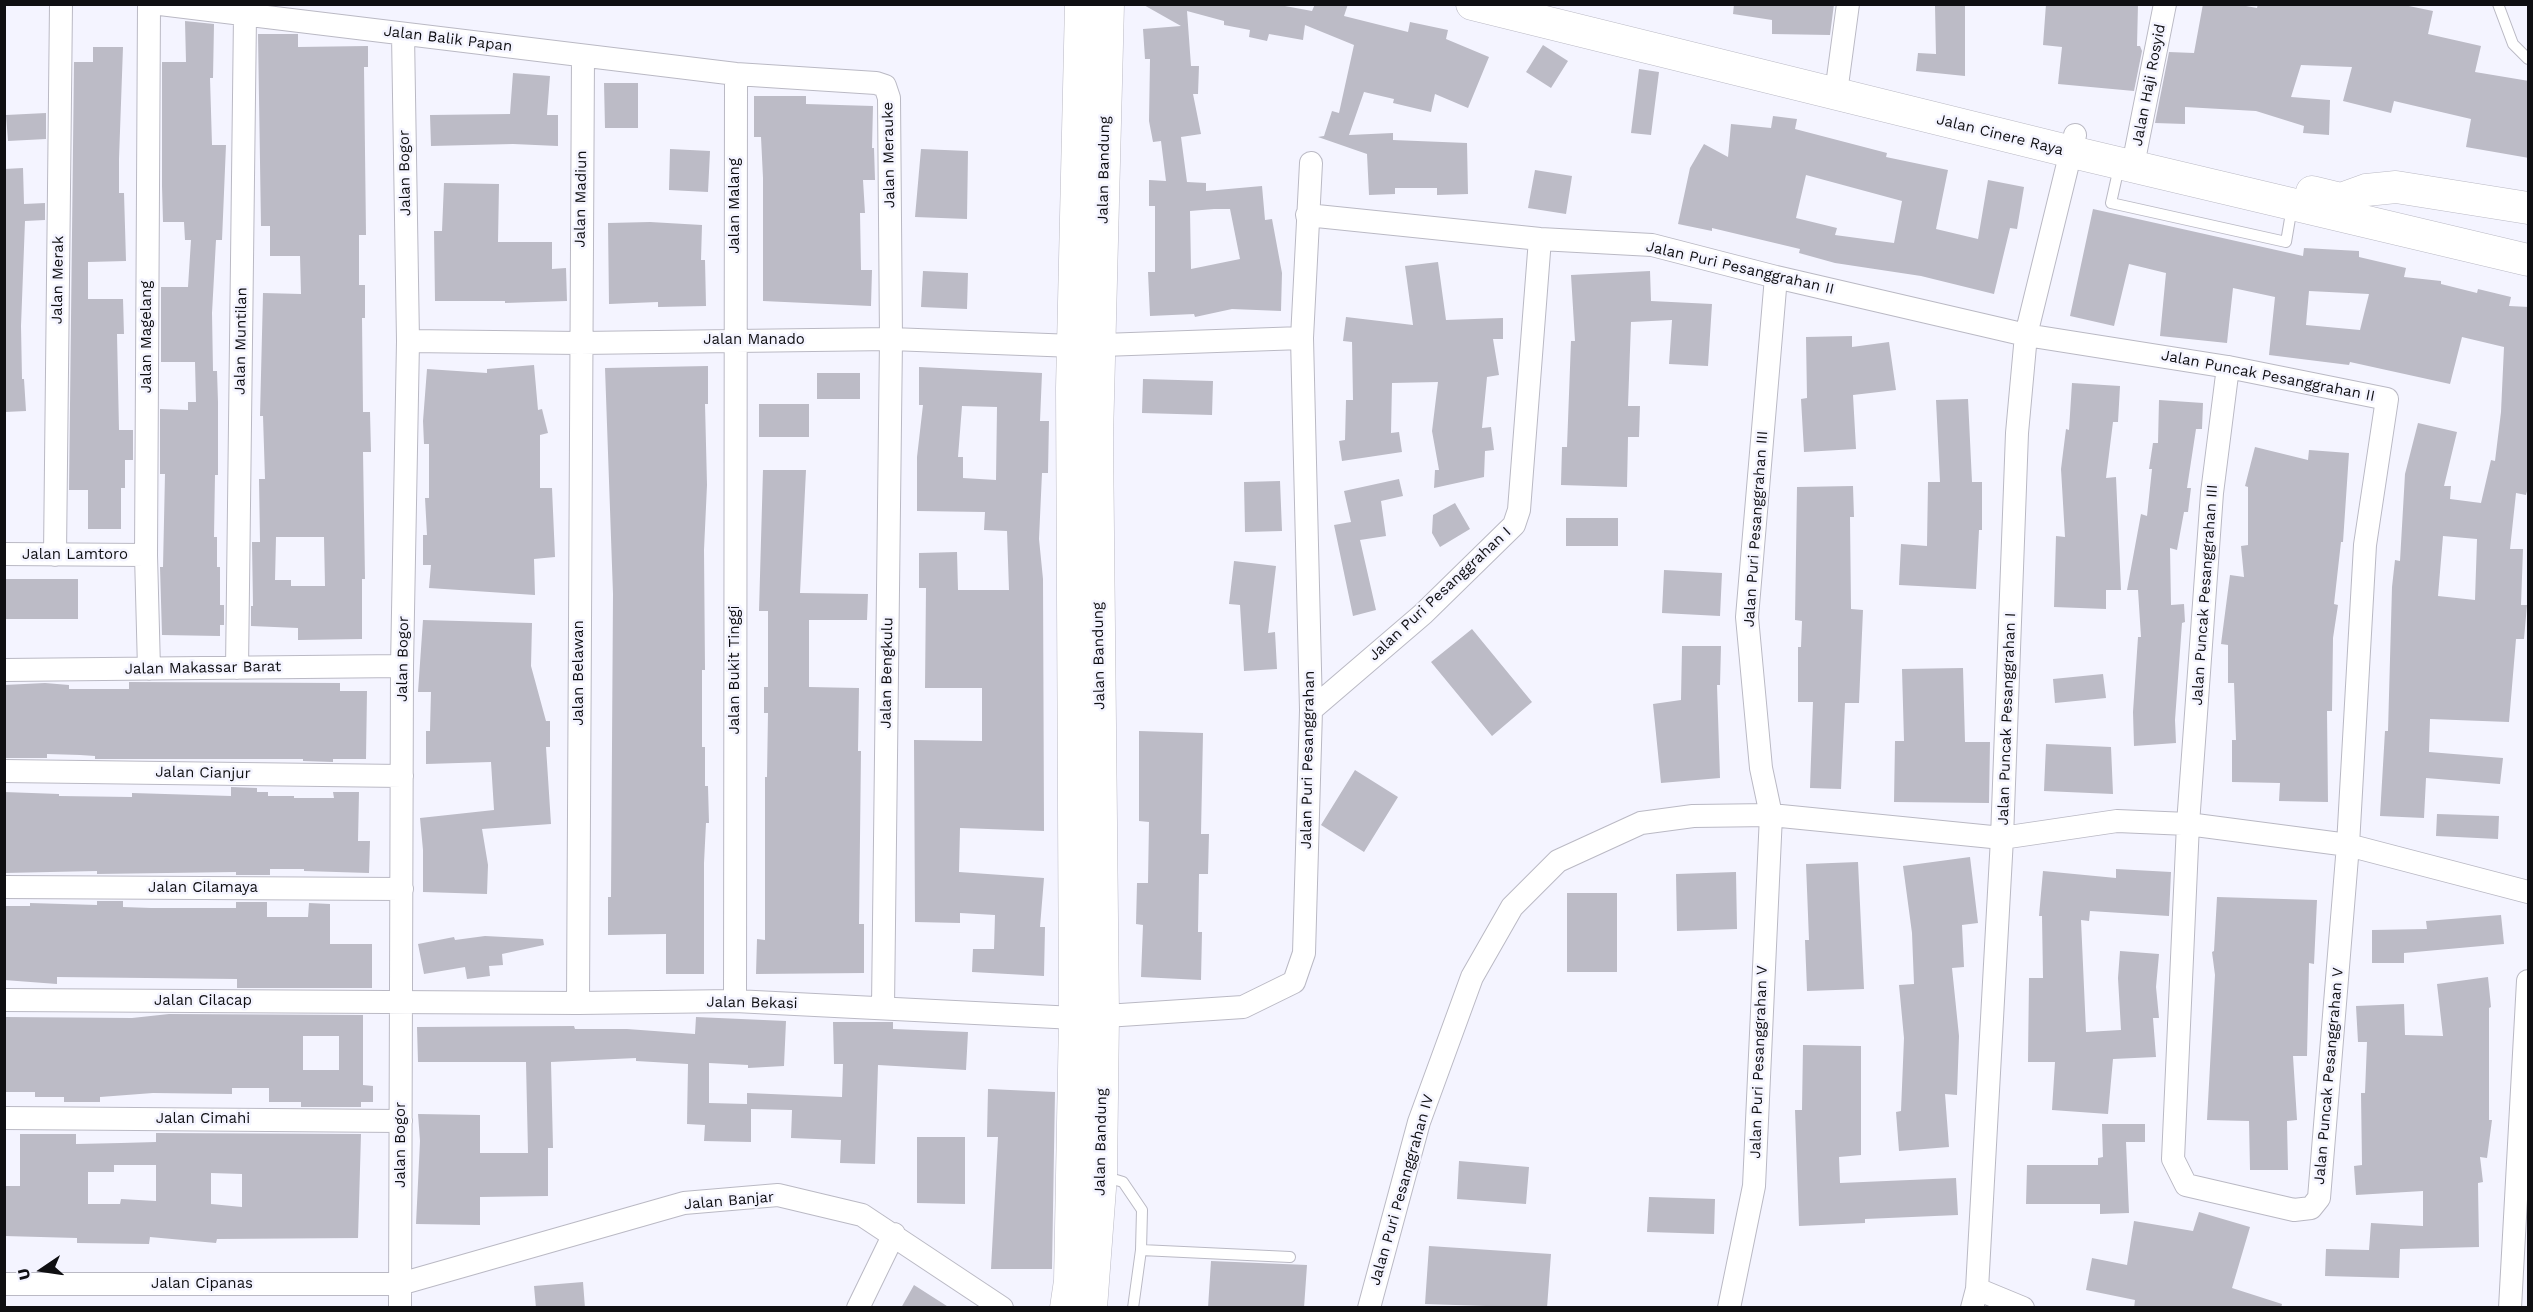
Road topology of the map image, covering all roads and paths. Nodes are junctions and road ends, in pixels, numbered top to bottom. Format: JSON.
{"nodes":[{"id":1,"x":61,"y":4,"type":"edge"},
{"id":2,"x":149,"y":4,"type":"edge"},
{"id":3,"x":160,"y":4,"type":"edge"},
{"id":4,"x":1081,"y":4,"type":"edge"},
{"id":5,"x":1108,"y":4,"type":"edge"},
{"id":6,"x":1472,"y":4,"type":"edge"},
{"id":7,"x":1546,"y":4,"type":"edge"},
{"id":8,"x":1848,"y":4,"type":"edge"},
{"id":9,"x":2165,"y":4,"type":"edge"},
{"id":10,"x":2498,"y":4,"type":"edge"},
{"id":11,"x":1516,"y":10,"type":"edge"},
{"id":12,"x":245,"y":15,"type":"junction"},
{"id":13,"x":403,"y":34,"type":"junction"},
{"id":14,"x":583,"y":56,"type":"junction"},
{"id":15,"x":2529,"y":59,"type":"edge"},
{"id":16,"x":736,"y":74,"type":"junction"},
{"id":17,"x":1838,"y":78,"type":"junction"},
{"id":18,"x":2073,"y":144,"type":"junction"},
{"id":19,"x":2130,"y":159,"type":"junction"},
{"id":20,"x":1311,"y":163,"type":"dead end"},
{"id":21,"x":2292,"y":204,"type":"junction"},
{"id":22,"x":2529,"y":208,"type":"edge"},
{"id":23,"x":1307,"y":215,"type":"junction"},
{"id":24,"x":1540,"y":239,"type":"junction"},
{"id":25,"x":2529,"y":260,"type":"edge"},
{"id":26,"x":1776,"y":278,"type":"junction"},
{"id":27,"x":2026,"y":335,"type":"junction"},
{"id":28,"x":1302,"y":338,"type":"junction"},
{"id":29,"x":735,"y":339,"type":"junction"},
{"id":30,"x":891,"y":339,"type":"junction"},
{"id":31,"x":408,"y":341,"type":"junction"},
{"id":32,"x":580,"y":343,"type":"junction"},
{"id":33,"x":1087,"y":345,"type":"junction"},
{"id":34,"x":2228,"y":367,"type":"junction"},
{"id":35,"x":4,"y":554,"type":"edge"},
{"id":36,"x":55,"y":555,"type":"junction"},
{"id":37,"x":146,"y":555,"type":"junction"},
{"id":38,"x":402,"y":666,"type":"junction"},
{"id":39,"x":237,"y":668,"type":"junction"},
{"id":40,"x":149,"y":669,"type":"junction"},
{"id":41,"x":4,"y":670,"type":"edge"},
{"id":42,"x":1311,"y":710,"type":"junction"},
{"id":43,"x":4,"y":771,"type":"edge"},
{"id":44,"x":402,"y":776,"type":"junction"},
{"id":45,"x":1771,"y":815,"type":"junction"},
{"id":46,"x":2188,"y":824,"type":"junction"},
{"id":47,"x":2002,"y":838,"type":"junction"},
{"id":48,"x":2349,"y":845,"type":"junction"},
{"id":49,"x":4,"y":887,"type":"edge"},
{"id":50,"x":402,"y":890,"type":"junction"},
{"id":51,"x":2529,"y":892,"type":"edge"},
{"id":52,"x":2529,"y":981,"type":"edge"},
{"id":53,"x":4,"y":1000,"type":"edge"},
{"id":54,"x":401,"y":1001,"type":"junction"},
{"id":55,"x":735,"y":1001,"type":"junction"},
{"id":56,"x":578,"y":1003,"type":"junction"},
{"id":57,"x":884,"y":1007,"type":"junction"},
{"id":58,"x":1089,"y":1017,"type":"junction"},
{"id":59,"x":4,"y":1118,"type":"edge"},
{"id":60,"x":401,"y":1121,"type":"junction"},
{"id":61,"x":1101,"y":1175,"type":"junction"},
{"id":62,"x":894,"y":1234,"type":"junction"},
{"id":63,"x":1141,"y":1250,"type":"junction"},
{"id":64,"x":1290,"y":1257,"type":"dead end"},
{"id":65,"x":4,"y":1284,"type":"edge"},
{"id":66,"x":400,"y":1284,"type":"junction"},
{"id":67,"x":1975,"y":1298,"type":"edge"},
{"id":68,"x":400,"y":1308,"type":"edge"},
{"id":69,"x":858,"y":1308,"type":"edge"},
{"id":70,"x":1002,"y":1308,"type":"edge"},
{"id":71,"x":1066,"y":1308,"type":"edge"},
{"id":72,"x":1091,"y":1308,"type":"edge"},
{"id":73,"x":1133,"y":1308,"type":"edge"},
{"id":74,"x":1368,"y":1308,"type":"edge"},
{"id":75,"x":1729,"y":1308,"type":"edge"},
{"id":76,"x":2023,"y":1308,"type":"edge"},
{"id":77,"x":2510,"y":1308,"type":"edge"}],
"edges":[{"from":1,"to":36,"type":"street","name":"Jalan Merak"},
{"from":2,"to":37,"type":"street","name":"Jalan Magelang"},
{"from":3,"to":12,"type":"street","name":"Jalan Balik Papan"},
{"from":4,"to":33,"type":"main road","name":"Jalan Bandung"},
{"from":5,"to":33,"type":"main road","name":"Jalan Bandung"},
{"from":6,"to":11,"type":"main road","name":"Jalan Cinere Raya"},
{"from":7,"to":17,"type":"main road","name":"Jalan Cinere Raya"},
{"from":8,"to":17,"type":"street"},
{"from":9,"to":19,"type":"street","name":"Jalan Haji Rosyid"},
{"from":10,"to":15,"type":"lane"},
{"from":11,"to":18,"type":"main road","name":"Jalan Cinere Raya"},
{"from":12,"to":13,"type":"street","name":"Jalan Balik Papan"},
{"from":12,"to":39,"type":"street","name":"Jalan Muntilan"},
{"from":13,"to":14,"type":"street","name":"Jalan Balik Papan"},
{"from":13,"to":31,"type":"street","name":"Jalan Bogor"},
{"from":14,"to":16,"type":"street","name":"Jalan Balik Papan"},
{"from":14,"to":32,"type":"street","name":"Jalan Madiun"},
{"from":16,"to":29,"type":"street","name":"Jalan Malang"},
{"from":16,"to":30,"type":"street","name":"Jalan Merauke"},
{"from":17,"to":18,"type":"main road","name":"Jalan Cinere Raya"},
{"from":18,"to":19,"type":"main road","name":"Jalan Cinere Raya"},
{"from":18,"to":27,"type":"street","name":"Jalan Puncak Pesanggrahan I"},
{"from":19,"to":21,"type":"main road","name":"Jalan Cinere Raya"},
{"from":19,"to":21,"type":"lane"},
{"from":19,"to":22,"type":"main road","name":"Jalan Cinere Raya"},
{"from":20,"to":23,"type":"street","name":"Jalan Puri Pesanggrahan"},
{"from":21,"to":25,"type":"main road","name":"Jalan Cinere Raya"},
{"from":23,"to":24,"type":"street","name":"Jalan Puri Pesanggrahan II"},
{"from":23,"to":28,"type":"street","name":"Jalan Puri Pesanggrahan"},
{"from":24,"to":26,"type":"street","name":"Jalan Puri Pesanggrahan II"},
{"from":24,"to":42,"type":"street","name":"Jalan Puri Pesanggrahan I"},
{"from":26,"to":27,"type":"street","name":"Jalan Puri Pesanggrahan II"},
{"from":26,"to":45,"type":"street","name":"Jalan Puri Pesanggrahan III"},
{"from":27,"to":34,"type":"street","name":"Jalan Puncak Pesanggrahan II"},
{"from":27,"to":47,"type":"street","name":"Jalan Puncak Pesanggrahan I"},
{"from":28,"to":33,"type":"street"},
{"from":28,"to":42,"type":"street","name":"Jalan Puri Pesanggrahan"},
{"from":29,"to":30,"type":"street","name":"Jalan Manado"},
{"from":29,"to":32,"type":"street","name":"Jalan Manado"},
{"from":29,"to":55,"type":"street","name":"Jalan Bukit Tinggi"},
{"from":30,"to":33,"type":"street","name":"Jalan Manado"},
{"from":30,"to":57,"type":"street","name":"Jalan Bengkulu"},
{"from":31,"to":32,"type":"street","name":"Jalan Manado"},
{"from":31,"to":38,"type":"street","name":"Jalan Bogor"},
{"from":32,"to":56,"type":"street","name":"Jalan Belawan"},
{"from":33,"to":58,"type":"main road","name":"Jalan Bandung"},
{"from":34,"to":46,"type":"street","name":"Jalan Puncak Pesanggrahan III"},
{"from":34,"to":48,"type":"street","name":"Jalan Puncak Pesanggrahan II"},
{"from":35,"to":36,"type":"street","name":"Jalan Lamtoro"},
{"from":36,"to":37,"type":"street","name":"Jalan Lamtoro"},
{"from":37,"to":40,"type":"street","name":"Jalan Magelang"},
{"from":38,"to":39,"type":"street","name":"Jalan Makassar Barat"},
{"from":38,"to":44,"type":"street","name":"Jalan Bogor"},
{"from":39,"to":40,"type":"street","name":"Jalan Makassar Barat"},
{"from":40,"to":41,"type":"street","name":"Jalan Makassar Barat"},
{"from":42,"to":58,"type":"street","name":"Jalan Puri Pesanggrahan"},
{"from":43,"to":44,"type":"street","name":"Jalan Cianjur"},
{"from":44,"to":50,"type":"street","name":"Jalan Bogor"},
{"from":45,"to":47,"type":"street","name":"Jalan Puri Pesanggrahan IV"},
{"from":45,"to":74,"type":"street","name":"Jalan Puri Pesanggrahan IV"},
{"from":45,"to":75,"type":"street","name":"Jalan Puri Pesanggrahan V"},
{"from":46,"to":47,"type":"street","name":"Jalan Puri Pesanggrahan IV"},
{"from":46,"to":48,"type":"street","name":"Jalan Puri Pesanggrahan IV"},
{"from":46,"to":48,"type":"street","name":"Jalan Puncak Pesanggrahan V"},
{"from":47,"to":67,"type":"street","name":"Jalan Puncak Pesanggrahan I"},
{"from":48,"to":51,"type":"street","name":"Jalan Puri Pesanggrahan IV"},
{"from":49,"to":50,"type":"street","name":"Jalan Cilamaya"},
{"from":50,"to":54,"type":"street","name":"Jalan Bogor"},
{"from":52,"to":77,"type":"street"},
{"from":53,"to":54,"type":"street","name":"Jalan Cilacap"},
{"from":54,"to":56,"type":"street","name":"Jalan Bekasi"},
{"from":54,"to":60,"type":"street","name":"Jalan Bogor"},
{"from":55,"to":56,"type":"street","name":"Jalan Bekasi"},
{"from":55,"to":57,"type":"street","name":"Jalan Bekasi"},
{"from":57,"to":58,"type":"street","name":"Jalan Bekasi"},
{"from":58,"to":61,"type":"main road","name":"Jalan Bandung"},
{"from":58,"to":71,"type":"main road","name":"Jalan Bandung"},
{"from":59,"to":60,"type":"street","name":"Jalan Cimahi"},
{"from":60,"to":66,"type":"street","name":"Jalan Bogor"},
{"from":61,"to":63,"type":"lane"},
{"from":61,"to":72,"type":"main road","name":"Jalan Bandung"},
{"from":62,"to":66,"type":"street","name":"Jalan Banjar"},
{"from":62,"to":69,"type":"street"},
{"from":62,"to":70,"type":"street","name":"Jalan Banjar"},
{"from":63,"to":64,"type":"lane"},
{"from":63,"to":73,"type":"lane"},
{"from":65,"to":66,"type":"street","name":"Jalan Cipanas"},
{"from":66,"to":68,"type":"street","name":"Jalan Bogor"},
{"from":67,"to":76,"type":"street"}]}
